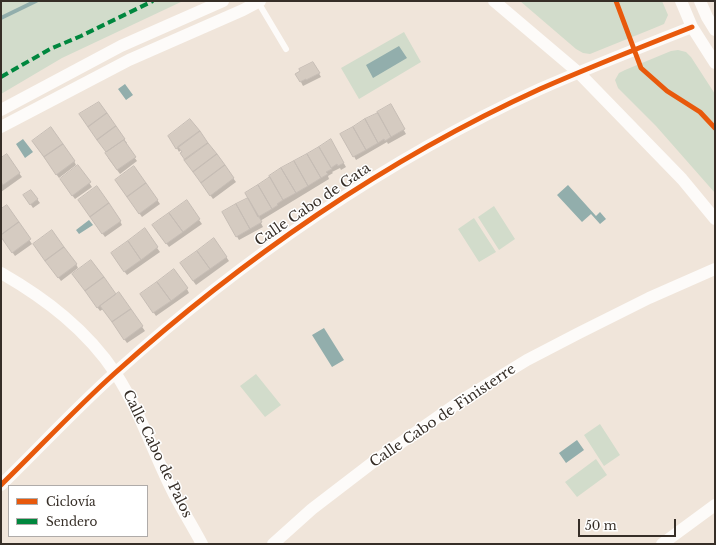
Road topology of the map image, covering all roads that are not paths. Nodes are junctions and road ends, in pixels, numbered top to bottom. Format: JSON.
{"nodes":[{"id":1,"x":224,"y":1,"type":"edge"},
{"id":2,"x":494,"y":1,"type":"edge"},
{"id":3,"x":681,"y":1,"type":"edge"},
{"id":4,"x":700,"y":1,"type":"edge"},
{"id":5,"x":259,"y":2,"type":"edge"},
{"id":6,"x":711,"y":14,"type":"edge"},
{"id":7,"x":692,"y":27,"type":"junction"},
{"id":8,"x":715,"y":30,"type":"edge"},
{"id":9,"x":286,"y":49,"type":"dead end"},
{"id":10,"x":715,"y":63,"type":"edge"},
{"id":11,"x":579,"y":73,"type":"junction"},
{"id":12,"x":1,"y":110,"type":"edge"},
{"id":13,"x":1,"y":127,"type":"edge"},
{"id":14,"x":715,"y":219,"type":"edge"},
{"id":15,"x":715,"y":269,"type":"edge"},
{"id":16,"x":1,"y":273,"type":"edge"},
{"id":17,"x":115,"y":373,"type":"junction"},
{"id":18,"x":1,"y":485,"type":"edge"},
{"id":19,"x":715,"y":505,"type":"edge"},
{"id":20,"x":202,"y":544,"type":"edge"},
{"id":21,"x":273,"y":544,"type":"edge"},
{"id":22,"x":662,"y":544,"type":"edge"}],
"edges":[{"from":1,"to":12,"type":"street"},
{"from":2,"to":11,"type":"street"},
{"from":3,"to":7,"type":"street"},
{"from":4,"to":6,"type":"street"},
{"from":5,"to":9,"type":"lane"},
{"from":5,"to":13,"type":"street"},
{"from":6,"to":8,"type":"street"},
{"from":7,"to":10,"type":"street"},
{"from":7,"to":11,"type":"street","name":"Calle Cabo de Gata"},
{"from":11,"to":14,"type":"street"},
{"from":11,"to":17,"type":"street","name":"Calle Cabo de Gata"},
{"from":15,"to":21,"type":"street","name":"Calle Cabo de Finisterre"},
{"from":16,"to":17,"type":"street","name":"Calle Cabo de Palos"},
{"from":17,"to":18,"type":"street","name":"Calle Cabo de Gata"},
{"from":17,"to":20,"type":"street","name":"Calle Cabo de Palos"},
{"from":19,"to":22,"type":"street"}]}
